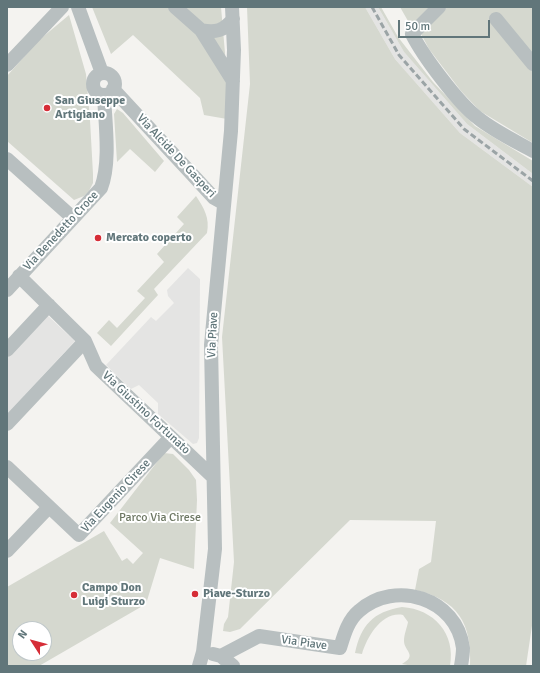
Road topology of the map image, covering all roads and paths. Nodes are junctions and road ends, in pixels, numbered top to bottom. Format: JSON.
{"nodes":[{"id":1,"x":62,"y":7,"type":"edge"},
{"id":2,"x":78,"y":7,"type":"edge"},
{"id":3,"x":175,"y":7,"type":"edge"},
{"id":4,"x":439,"y":7,"type":"edge"},
{"id":5,"x":232,"y":13,"type":"edge"},
{"id":6,"x":496,"y":18,"type":"dead end"},
{"id":7,"x":208,"y":36,"type":"junction"},
{"id":8,"x":234,"y":50,"type":"junction"},
{"id":9,"x":533,"y":64,"type":"edge"},
{"id":10,"x":7,"y":65,"type":"edge"},
{"id":11,"x":234,"y":82,"type":"junction"},
{"id":12,"x":109,"y":92,"type":"junction"},
{"id":13,"x":533,"y":152,"type":"edge"},
{"id":14,"x":7,"y":159,"type":"edge"},
{"id":15,"x":223,"y":203,"type":"junction"},
{"id":16,"x":73,"y":218,"type":"junction"},
{"id":17,"x":19,"y":276,"type":"junction"},
{"id":18,"x":7,"y":289,"type":"edge"},
{"id":19,"x":49,"y":305,"type":"junction"},
{"id":20,"x":86,"y":341,"type":"junction"},
{"id":21,"x":7,"y":350,"type":"edge"},
{"id":22,"x":7,"y":424,"type":"edge"},
{"id":23,"x":171,"y":437,"type":"junction"},
{"id":24,"x":7,"y":467,"type":"edge"},
{"id":25,"x":213,"y":477,"type":"junction"},
{"id":26,"x":49,"y":507,"type":"junction"},
{"id":27,"x":7,"y":551,"type":"edge"},
{"id":28,"x":203,"y":652,"type":"junction"},
{"id":29,"x":220,"y":656,"type":"junction"},
{"id":30,"x":198,"y":666,"type":"edge"},
{"id":31,"x":233,"y":666,"type":"edge"},
{"id":32,"x":461,"y":666,"type":"edge"}],
"edges":[{"from":1,"to":10,"type":"street"},
{"from":2,"to":12,"type":"street"},
{"from":3,"to":7,"type":"street"},
{"from":4,"to":13,"type":"street"},
{"from":5,"to":7,"type":"street"},
{"from":5,"to":8,"type":"street","name":"Via Piave"},
{"from":6,"to":9,"type":"street"},
{"from":7,"to":8,"type":"street"},
{"from":7,"to":11,"type":"street"},
{"from":8,"to":11,"type":"street","name":"Via Piave"},
{"from":11,"to":15,"type":"street","name":"Via Piave"},
{"from":12,"to":15,"type":"street","name":"Via Alcide De Gasperi"},
{"from":12,"to":16,"type":"street","name":"Via Benedetto Croce"},
{"from":14,"to":16,"type":"street"},
{"from":15,"to":25,"type":"street","name":"Via Piave"},
{"from":16,"to":17,"type":"street","name":"Via Benedetto Croce"},
{"from":17,"to":18,"type":"street","name":"Via Benedetto Croce"},
{"from":17,"to":19,"type":"street","name":"Via Giustino Fortunato"},
{"from":19,"to":20,"type":"street","name":"Via Giustino Fortunato"},
{"from":19,"to":21,"type":"street"},
{"from":20,"to":22,"type":"street"},
{"from":20,"to":23,"type":"street","name":"Via Giustino Fortunato"},
{"from":23,"to":25,"type":"street","name":"Via Giustino Fortunato"},
{"from":23,"to":26,"type":"street","name":"Via Eugenio Cirese"},
{"from":24,"to":26,"type":"street","name":"Via Eugenio Cirese"},
{"from":25,"to":28,"type":"street","name":"Via Piave"},
{"from":26,"to":27,"type":"street"},
{"from":28,"to":29,"type":"street"},
{"from":28,"to":30,"type":"street","name":"Via Piave"},
{"from":29,"to":31,"type":"street"},
{"from":29,"to":32,"type":"street","name":"Via Piave"}]}
